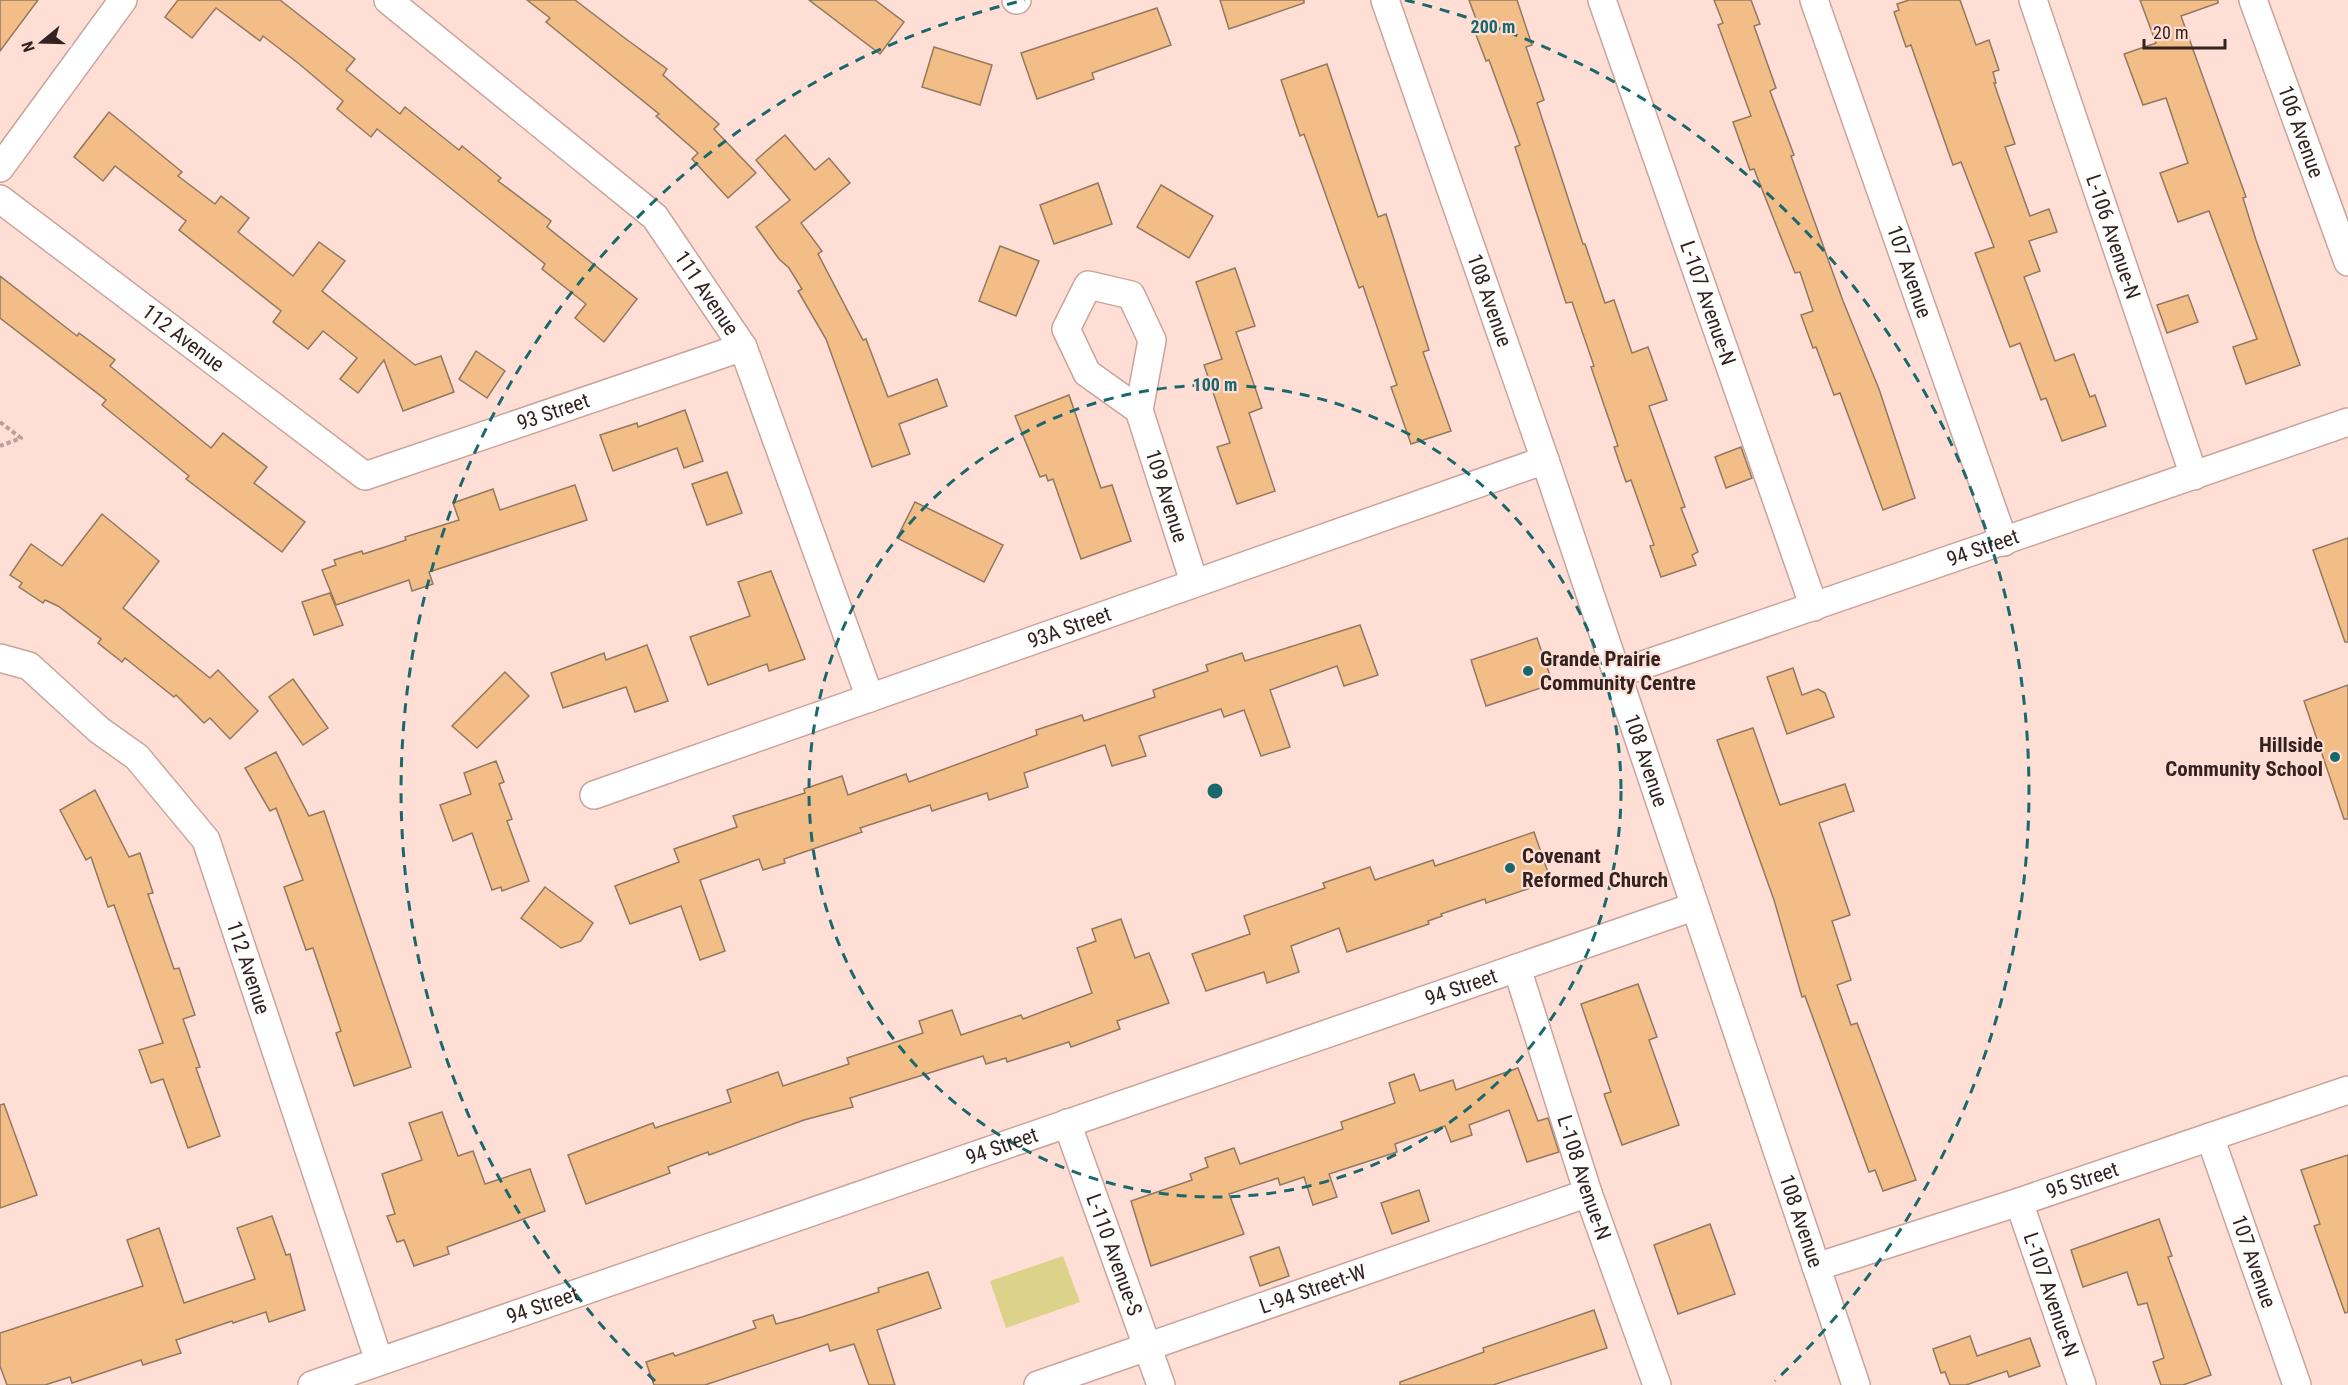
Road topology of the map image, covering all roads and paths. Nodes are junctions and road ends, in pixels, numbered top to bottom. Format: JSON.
{"nodes":[{"id":1,"x":123,"y":0,"type":"edge"},
{"id":2,"x":388,"y":0,"type":"edge"},
{"id":3,"x":1384,"y":0,"type":"edge"},
{"id":4,"x":1602,"y":0,"type":"edge"},
{"id":5,"x":1814,"y":0,"type":"edge"},
{"id":6,"x":2033,"y":0,"type":"edge"},
{"id":7,"x":2253,"y":0,"type":"edge"},
{"id":8,"x":0,"y":168,"type":"edge"},
{"id":9,"x":0,"y":199,"type":"edge"},
{"id":10,"x":2348,"y":262,"type":"edge"},
{"id":11,"x":743,"y":347,"type":"junction"},
{"id":12,"x":1139,"y":410,"type":"dead end"},
{"id":13,"x":0,"y":422,"type":"edge"},
{"id":14,"x":2348,"y":422,"type":"edge"},
{"id":15,"x":0,"y":446,"type":"edge"},
{"id":16,"x":1545,"y":460,"type":"junction"},
{"id":17,"x":365,"y":476,"type":"joint"},
{"id":18,"x":2194,"y":476,"type":"junction"},
{"id":19,"x":2004,"y":542,"type":"junction"},
{"id":20,"x":1194,"y":582,"type":"junction"},
{"id":21,"x":1814,"y":607,"type":"junction"},
{"id":22,"x":0,"y":658,"type":"edge"},
{"id":23,"x":1617,"y":674,"type":"junction"},
{"id":24,"x":870,"y":698,"type":"junction"},
{"id":25,"x":594,"y":795,"type":"dead end"},
{"id":26,"x":1693,"y":907,"type":"junction"},
{"id":27,"x":1517,"y":968,"type":"junction"},
{"id":28,"x":2348,"y":1090,"type":"edge"},
{"id":29,"x":1068,"y":1123,"type":"junction"},
{"id":30,"x":2210,"y":1137,"type":"junction"},
{"id":31,"x":1588,"y":1193,"type":"junction"},
{"id":32,"x":2019,"y":1202,"type":"junction"},
{"id":33,"x":1816,"y":1267,"type":"junction"},
{"id":34,"x":1148,"y":1346,"type":"junction"},
{"id":35,"x":379,"y":1361,"type":"junction"},
{"id":36,"x":1847,"y":1383,"type":"edge"},
{"id":37,"x":312,"y":1385,"type":"edge"},
{"id":38,"x":1038,"y":1385,"type":"edge"},
{"id":39,"x":1161,"y":1385,"type":"edge"},
{"id":40,"x":1657,"y":1385,"type":"edge"},
{"id":41,"x":2082,"y":1385,"type":"edge"},
{"id":42,"x":2297,"y":1385,"type":"edge"}],
"edges":[{"from":1,"to":8,"type":"street"},
{"from":2,"to":11,"type":"street","name":"111 Avenue"},
{"from":3,"to":16,"type":"street","name":"108 Avenue"},
{"from":4,"to":21,"type":"street","name":"L-107 Avenue-N"},
{"from":5,"to":19,"type":"street","name":"107 Avenue"},
{"from":6,"to":18,"type":"street","name":"L-106 Avenue-N"},
{"from":7,"to":10,"type":"street","name":"106 Avenue"},
{"from":9,"to":17,"type":"street","name":"112 Avenue"},
{"from":11,"to":17,"type":"street","name":"93 Street"},
{"from":11,"to":24,"type":"street","name":"111 Avenue"},
{"from":12,"to":20,"type":"street","name":"109 Avenue"},
{"from":13,"to":15,"type":"path"},
{"from":14,"to":18,"type":"street","name":"94 Street"},
{"from":16,"to":20,"type":"street","name":"93A Street"},
{"from":16,"to":23,"type":"street","name":"108 Avenue"},
{"from":18,"to":19,"type":"street","name":"94 Street"},
{"from":19,"to":21,"type":"street","name":"94 Street"},
{"from":20,"to":24,"type":"street","name":"93A Street"},
{"from":21,"to":23,"type":"street","name":"94 Street"},
{"from":22,"to":35,"type":"street","name":"112 Avenue"},
{"from":23,"to":26,"type":"street","name":"108 Avenue"},
{"from":24,"to":25,"type":"street","name":"93A Street"},
{"from":26,"to":27,"type":"street","name":"94 Street"},
{"from":26,"to":33,"type":"street","name":"108 Avenue"},
{"from":27,"to":29,"type":"street","name":"94 Street"},
{"from":27,"to":31,"type":"street","name":"L-108 Avenue-N"},
{"from":28,"to":30,"type":"street","name":"95 Street"},
{"from":29,"to":34,"type":"street","name":"L-110 Avenue-S"},
{"from":29,"to":35,"type":"street","name":"94 Street"},
{"from":30,"to":32,"type":"street","name":"95 Street"},
{"from":30,"to":42,"type":"street","name":"107 Avenue"},
{"from":31,"to":34,"type":"street","name":"L-94 Street-W"},
{"from":31,"to":40,"type":"street","name":"L-108 Avenue-N"},
{"from":32,"to":33,"type":"street","name":"95 Street"},
{"from":32,"to":41,"type":"street","name":"L-107 Avenue-N"},
{"from":33,"to":36,"type":"street","name":"108 Avenue"},
{"from":34,"to":38,"type":"street","name":"L-94 Street-W"},
{"from":34,"to":39,"type":"street","name":"L-110 Avenue-S"},
{"from":35,"to":37,"type":"street","name":"94 Street"}]}
